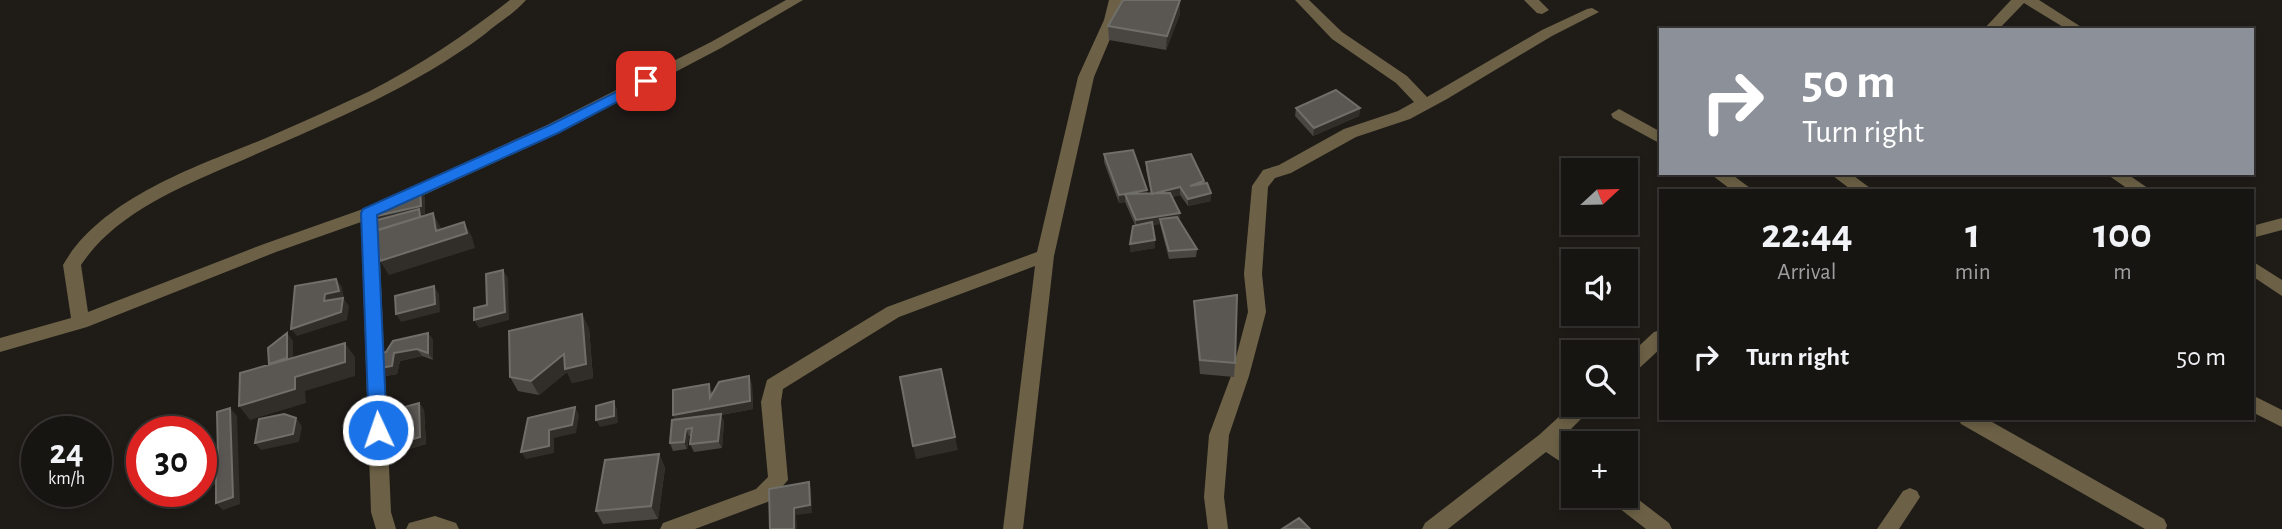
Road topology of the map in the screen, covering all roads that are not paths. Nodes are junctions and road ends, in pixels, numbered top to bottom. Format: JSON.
{"nodes":[{"id":1,"x":519,"y":0,"type":"edge"},
{"id":2,"x":796,"y":0,"type":"edge"},
{"id":3,"x":1116,"y":0,"type":"edge"},
{"id":4,"x":1302,"y":0,"type":"edge"},
{"id":5,"x":2018,"y":0,"type":"edge"},
{"id":6,"x":2029,"y":0,"type":"edge"},
{"id":7,"x":1592,"y":12,"type":"dead end"},
{"id":8,"x":1992,"y":28,"type":"edge"},
{"id":9,"x":2076,"y":28,"type":"edge"},
{"id":10,"x":1423,"y":104,"type":"junction"},
{"id":11,"x":1619,"y":114,"type":"dead end"},
{"id":12,"x":1659,"y":138,"type":"edge"},
{"id":13,"x":1720,"y":175,"type":"edge"},
{"id":14,"x":2116,"y":175,"type":"edge"},
{"id":15,"x":1842,"y":179,"type":"edge"},
{"id":16,"x":1743,"y":189,"type":"edge"},
{"id":17,"x":1862,"y":189,"type":"edge"},
{"id":18,"x":2141,"y":189,"type":"edge"},
{"id":19,"x":369,"y":213,"type":"junction"},
{"id":20,"x":2282,"y":224,"type":"edge"},
{"id":21,"x":2254,"y":231,"type":"edge"},
{"id":22,"x":1045,"y":256,"type":"junction"},
{"id":23,"x":2254,"y":268,"type":"edge"},
{"id":24,"x":2282,"y":289,"type":"edge"},
{"id":25,"x":80,"y":321,"type":"junction"},
{"id":26,"x":1659,"y":339,"type":"edge"},
{"id":27,"x":0,"y":345,"type":"edge"},
{"id":28,"x":1638,"y":358,"type":"edge"},
{"id":29,"x":2254,"y":404,"type":"edge"},
{"id":30,"x":1572,"y":417,"type":"edge"},
{"id":31,"x":2282,"y":419,"type":"edge"},
{"id":32,"x":1972,"y":420,"type":"edge"},
{"id":33,"x":1545,"y":441,"type":"junction"},
{"id":34,"x":1561,"y":453,"type":"edge"},
{"id":35,"x":1910,"y":497,"type":"dead end"},
{"id":36,"x":1634,"y":508,"type":"edge"},
{"id":37,"x":2157,"y":525,"type":"dead end"},
{"id":38,"x":386,"y":529,"type":"edge"},
{"id":39,"x":416,"y":529,"type":"edge"},
{"id":40,"x":449,"y":529,"type":"edge"},
{"id":41,"x":670,"y":529,"type":"edge"},
{"id":42,"x":1013,"y":529,"type":"edge"},
{"id":43,"x":1218,"y":529,"type":"edge"},
{"id":44,"x":1432,"y":529,"type":"edge"},
{"id":45,"x":1662,"y":529,"type":"edge"},
{"id":46,"x":1887,"y":529,"type":"edge"}],
"edges":[{"from":1,"to":25,"type":"street"},
{"from":2,"to":19,"type":"street"},
{"from":3,"to":22,"type":"street"},
{"from":4,"to":10,"type":"street"},
{"from":5,"to":8,"type":"street"},
{"from":6,"to":9,"type":"street"},
{"from":7,"to":10,"type":"street"},
{"from":10,"to":43,"type":"street"},
{"from":11,"to":12,"type":"street"},
{"from":13,"to":16,"type":"street"},
{"from":14,"to":18,"type":"street"},
{"from":15,"to":17,"type":"street"},
{"from":19,"to":25,"type":"street"},
{"from":19,"to":38,"type":"street"},
{"from":20,"to":21,"type":"street"},
{"from":22,"to":41,"type":"street"},
{"from":22,"to":42,"type":"street"},
{"from":23,"to":24,"type":"street"},
{"from":25,"to":27,"type":"street"},
{"from":26,"to":28,"type":"street"},
{"from":29,"to":31,"type":"street"},
{"from":30,"to":33,"type":"street"},
{"from":32,"to":37,"type":"street"},
{"from":33,"to":34,"type":"street"},
{"from":33,"to":44,"type":"street"},
{"from":35,"to":46,"type":"street"},
{"from":36,"to":45,"type":"street"},
{"from":39,"to":40,"type":"street"}]}
